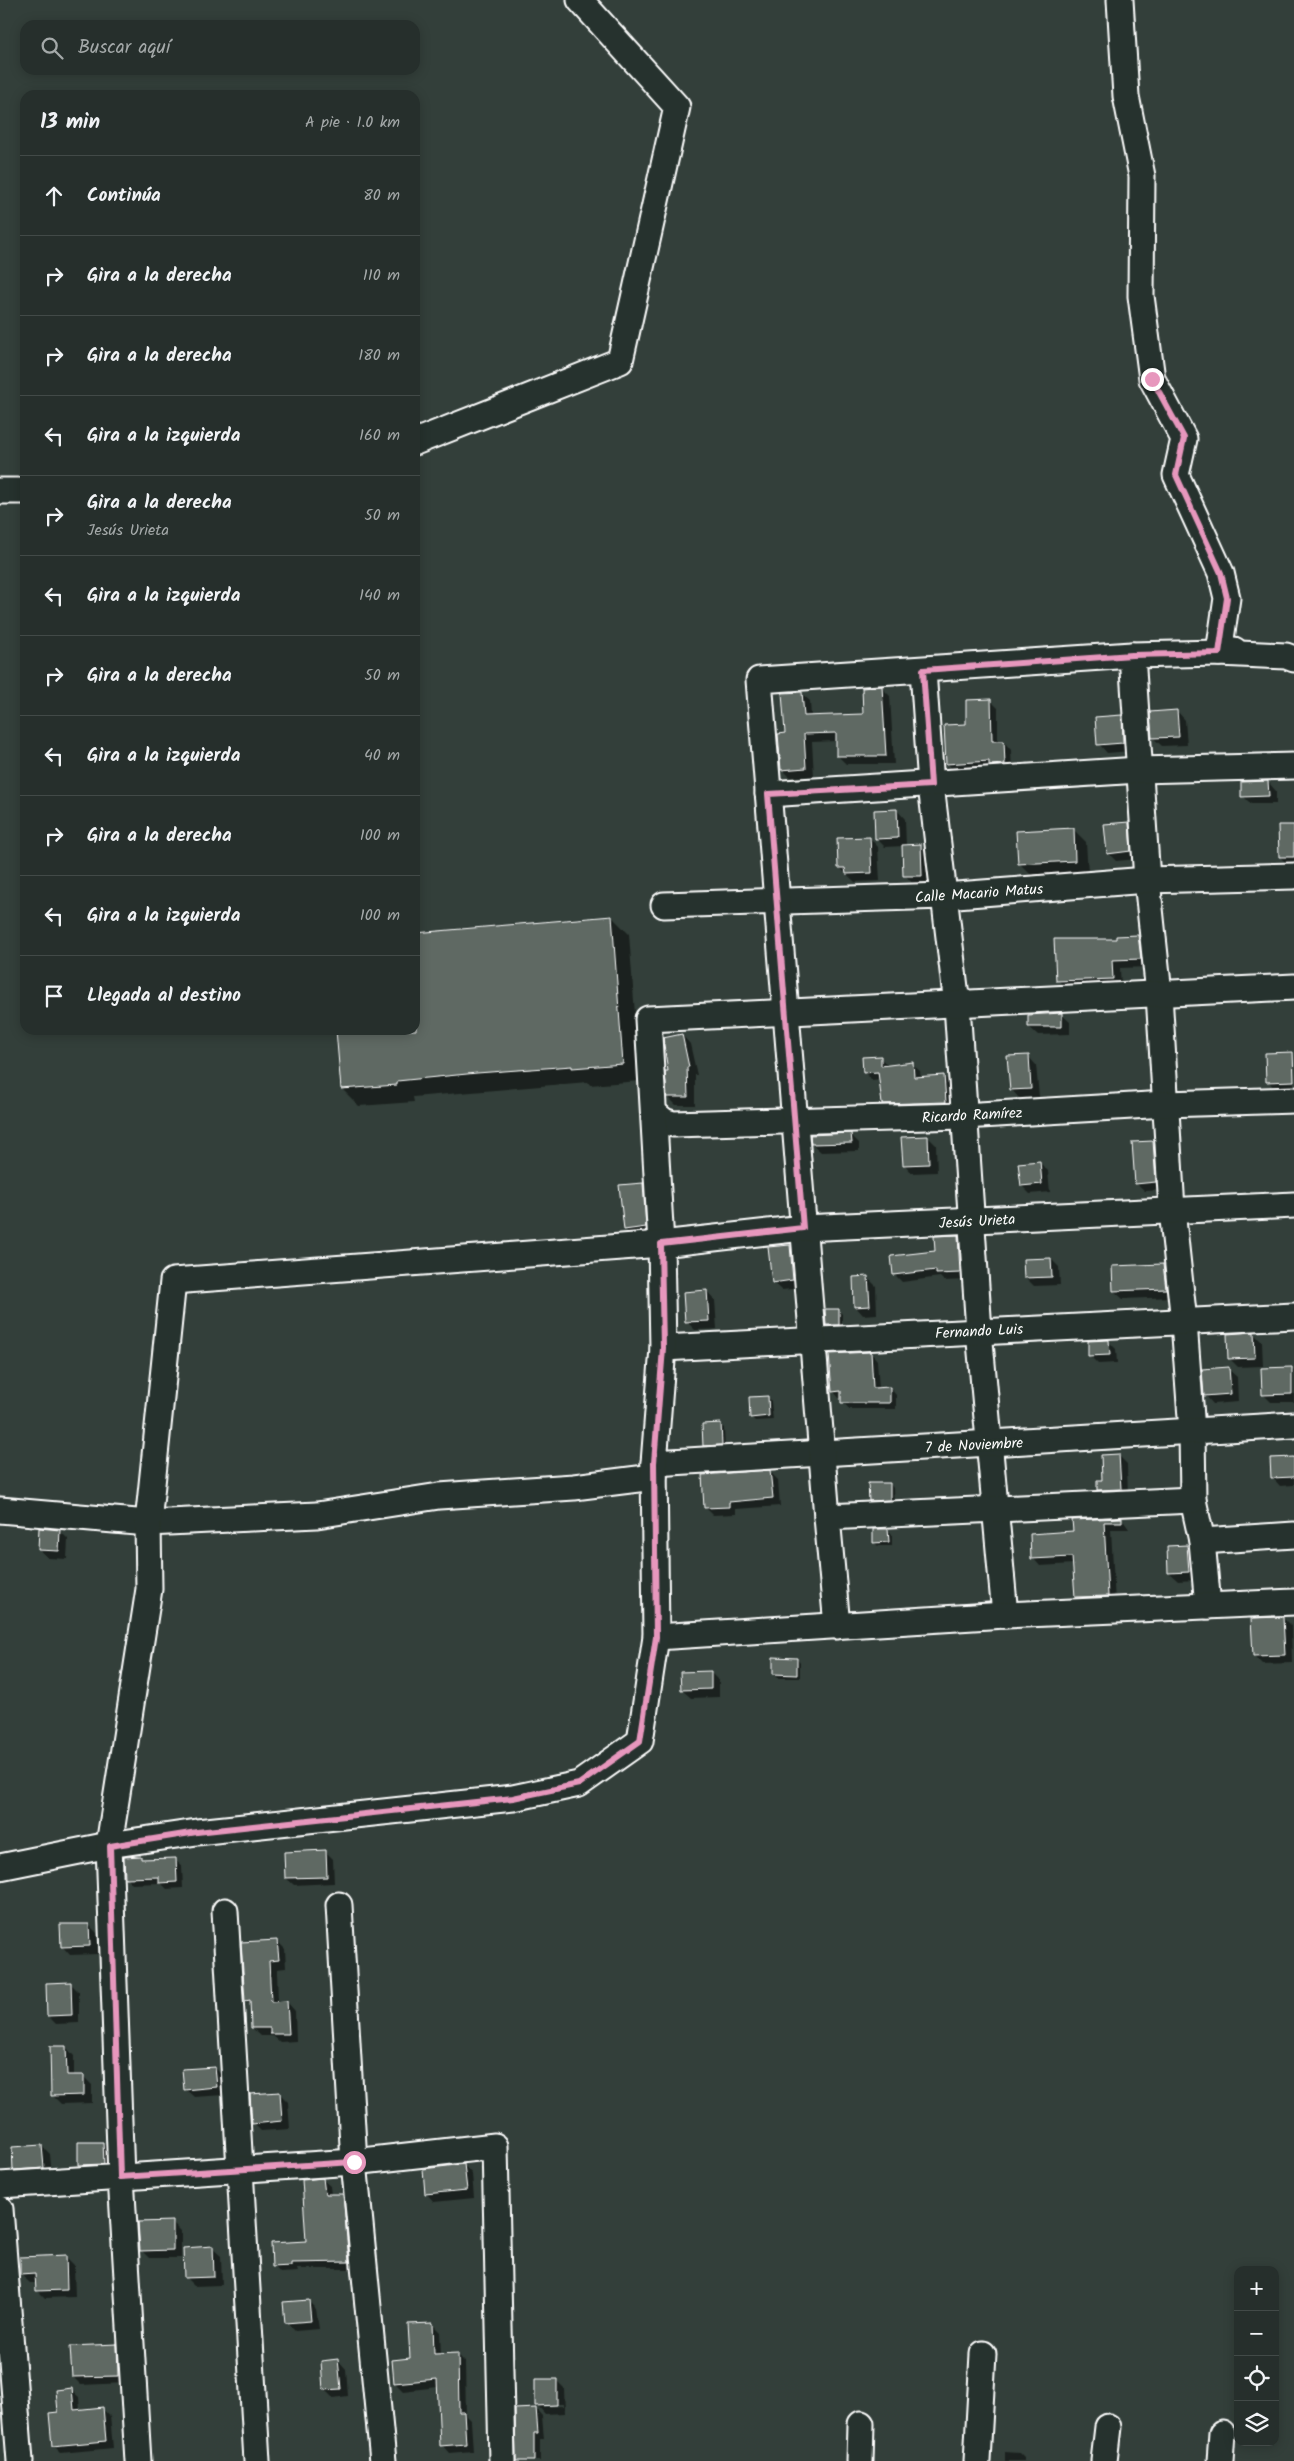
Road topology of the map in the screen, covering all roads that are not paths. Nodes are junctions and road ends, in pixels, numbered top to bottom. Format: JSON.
{"nodes":[{"id":1,"x":580,"y":0,"type":"edge"},
{"id":2,"x":1120,"y":0,"type":"edge"},
{"id":3,"x":420,"y":440,"type":"edge"},
{"id":4,"x":0,"y":491,"type":"edge"},
{"id":5,"x":20,"y":491,"type":"edge"},
{"id":6,"x":1294,"y":641,"type":"edge"},
{"id":7,"x":1219,"y":653,"type":"junction"},
{"id":8,"x":1132,"y":655,"type":"junction"},
{"id":9,"x":1294,"y":660,"type":"edge"},
{"id":10,"x":923,"y":670,"type":"junction"},
{"id":11,"x":1294,"y":766,"type":"edge"},
{"id":12,"x":1139,"y":770,"type":"junction"},
{"id":13,"x":931,"y":785,"type":"junction"},
{"id":14,"x":768,"y":794,"type":"junction"},
{"id":15,"x":1294,"y":876,"type":"edge"},
{"id":16,"x":1148,"y":880,"type":"junction"},
{"id":17,"x":944,"y":896,"type":"junction"},
{"id":18,"x":777,"y":903,"type":"junction"},
{"id":19,"x":664,"y":905,"type":"dead end"},
{"id":20,"x":1294,"y":987,"type":"edge"},
{"id":21,"x":1159,"y":994,"type":"junction"},
{"id":22,"x":957,"y":1005,"type":"junction"},
{"id":23,"x":786,"y":1011,"type":"junction"},
{"id":24,"x":1294,"y":1100,"type":"edge"},
{"id":25,"x":1166,"y":1104,"type":"junction"},
{"id":26,"x":654,"y":1113,"type":"junction"},
{"id":27,"x":963,"y":1116,"type":"junction"},
{"id":28,"x":794,"y":1120,"type":"junction"},
{"id":29,"x":1294,"y":1205,"type":"edge"},
{"id":30,"x":1172,"y":1210,"type":"junction"},
{"id":31,"x":971,"y":1222,"type":"junction"},
{"id":32,"x":803,"y":1228,"type":"junction"},
{"id":33,"x":661,"y":1244,"type":"junction"},
{"id":34,"x":1294,"y":1316,"type":"edge"},
{"id":35,"x":1184,"y":1322,"type":"junction"},
{"id":36,"x":979,"y":1331,"type":"junction"},
{"id":37,"x":812,"y":1341,"type":"junction"},
{"id":38,"x":663,"y":1348,"type":"junction"},
{"id":39,"x":1294,"y":1426,"type":"edge"},
{"id":40,"x":1192,"y":1431,"type":"junction"},
{"id":41,"x":989,"y":1444,"type":"junction"},
{"id":42,"x":822,"y":1453,"type":"junction"},
{"id":43,"x":654,"y":1470,"type":"junction"},
{"id":44,"x":1193,"y":1500,"type":"junction"},
{"id":45,"x":0,"y":1510,"type":"edge"},
{"id":46,"x":997,"y":1511,"type":"junction"},
{"id":47,"x":827,"y":1517,"type":"junction"},
{"id":48,"x":148,"y":1523,"type":"junction"},
{"id":49,"x":1294,"y":1535,"type":"edge"},
{"id":50,"x":1202,"y":1541,"type":"junction"},
{"id":51,"x":1294,"y":1602,"type":"edge"},
{"id":52,"x":1208,"y":1606,"type":"junction"},
{"id":53,"x":1005,"y":1615,"type":"junction"},
{"id":54,"x":837,"y":1626,"type":"junction"},
{"id":55,"x":656,"y":1637,"type":"junction"},
{"id":56,"x":110,"y":1846,"type":"junction"},
{"id":57,"x":0,"y":1867,"type":"edge"},
{"id":58,"x":339,"y":1905,"type":"dead end"},
{"id":59,"x":225,"y":1911,"type":"dead end"},
{"id":60,"x":354,"y":2162,"type":"junction"},
{"id":61,"x":241,"y":2169,"type":"junction"},
{"id":62,"x":120,"y":2177,"type":"junction"},
{"id":63,"x":0,"y":2185,"type":"edge"},
{"id":64,"x":0,"y":2209,"type":"edge"},
{"id":65,"x":983,"y":2354,"type":"dead end"},
{"id":66,"x":861,"y":2424,"type":"dead end"},
{"id":67,"x":1108,"y":2427,"type":"dead end"},
{"id":68,"x":1222,"y":2433,"type":"dead end"},
{"id":69,"x":20,"y":2461,"type":"edge"},
{"id":70,"x":138,"y":2461,"type":"edge"},
{"id":71,"x":257,"y":2461,"type":"edge"},
{"id":72,"x":383,"y":2461,"type":"edge"},
{"id":73,"x":502,"y":2461,"type":"edge"},
{"id":74,"x":860,"y":2461,"type":"edge"},
{"id":75,"x":977,"y":2461,"type":"edge"},
{"id":76,"x":1104,"y":2461,"type":"edge"},
{"id":77,"x":1220,"y":2461,"type":"edge"}],
"edges":[{"from":1,"to":3,"type":"street"},
{"from":2,"to":7,"type":"street"},
{"from":4,"to":5,"type":"street"},
{"from":6,"to":7,"type":"street"},
{"from":7,"to":8,"type":"street"},
{"from":7,"to":9,"type":"street"},
{"from":8,"to":10,"type":"street"},
{"from":8,"to":12,"type":"street"},
{"from":10,"to":13,"type":"street"},
{"from":10,"to":14,"type":"street"},
{"from":11,"to":12,"type":"street"},
{"from":12,"to":13,"type":"street"},
{"from":12,"to":16,"type":"street"},
{"from":13,"to":14,"type":"street"},
{"from":13,"to":17,"type":"street"},
{"from":14,"to":18,"type":"street"},
{"from":15,"to":16,"type":"street","name":"Calle Macario Matus"},
{"from":16,"to":17,"type":"street","name":"Calle Macario Matus"},
{"from":16,"to":21,"type":"street"},
{"from":17,"to":18,"type":"street","name":"Calle Macario Matus"},
{"from":17,"to":22,"type":"street"},
{"from":18,"to":19,"type":"street","name":"Calle Macario Matus"},
{"from":18,"to":23,"type":"street"},
{"from":20,"to":21,"type":"street"},
{"from":21,"to":22,"type":"street"},
{"from":21,"to":25,"type":"street"},
{"from":22,"to":23,"type":"street"},
{"from":22,"to":27,"type":"street"},
{"from":23,"to":26,"type":"street"},
{"from":23,"to":28,"type":"street"},
{"from":24,"to":25,"type":"street","name":"Ricardo Ramírez"},
{"from":25,"to":27,"type":"street","name":"Ricardo Ramírez"},
{"from":25,"to":30,"type":"street"},
{"from":26,"to":28,"type":"street","name":"Ricardo Ramírez"},
{"from":26,"to":33,"type":"street"},
{"from":27,"to":28,"type":"street","name":"Ricardo Ramírez"},
{"from":27,"to":31,"type":"street"},
{"from":28,"to":32,"type":"street"},
{"from":29,"to":30,"type":"street","name":"Jesús Urieta"},
{"from":30,"to":31,"type":"street","name":"Jesús Urieta"},
{"from":30,"to":35,"type":"street"},
{"from":31,"to":32,"type":"street","name":"Jesús Urieta"},
{"from":31,"to":36,"type":"street"},
{"from":32,"to":33,"type":"street","name":"Jesús Urieta"},
{"from":32,"to":37,"type":"street"},
{"from":33,"to":38,"type":"street"},
{"from":33,"to":48,"type":"street","name":"Jesús Urieta"},
{"from":34,"to":35,"type":"street","name":"Fernando Luis"},
{"from":35,"to":36,"type":"street","name":"Fernando Luis"},
{"from":35,"to":40,"type":"street"},
{"from":36,"to":37,"type":"street","name":"Fernando Luis"},
{"from":36,"to":41,"type":"street"},
{"from":37,"to":38,"type":"street","name":"Fernando Luis"},
{"from":37,"to":42,"type":"street"},
{"from":38,"to":43,"type":"street"},
{"from":39,"to":40,"type":"street","name":"7 de Noviembre"},
{"from":40,"to":41,"type":"street","name":"7 de Noviembre"},
{"from":40,"to":44,"type":"street"},
{"from":41,"to":42,"type":"street","name":"7 de Noviembre"},
{"from":41,"to":46,"type":"street"},
{"from":42,"to":43,"type":"street","name":"7 de Noviembre"},
{"from":42,"to":47,"type":"street"},
{"from":43,"to":48,"type":"street","name":"7 de Noviembre"},
{"from":43,"to":55,"type":"street"},
{"from":44,"to":46,"type":"street"},
{"from":44,"to":50,"type":"street"},
{"from":45,"to":48,"type":"street","name":"7 de Noviembre"},
{"from":46,"to":47,"type":"street"},
{"from":46,"to":53,"type":"street"},
{"from":47,"to":54,"type":"street"},
{"from":48,"to":56,"type":"street"},
{"from":49,"to":50,"type":"street"},
{"from":50,"to":52,"type":"street"},
{"from":51,"to":52,"type":"street"},
{"from":52,"to":53,"type":"street"},
{"from":53,"to":54,"type":"street"},
{"from":54,"to":55,"type":"street"},
{"from":55,"to":56,"type":"street"},
{"from":56,"to":57,"type":"street"},
{"from":56,"to":62,"type":"street"},
{"from":58,"to":60,"type":"street"},
{"from":59,"to":61,"type":"street"},
{"from":60,"to":61,"type":"street"},
{"from":60,"to":72,"type":"street"},
{"from":60,"to":73,"type":"street"},
{"from":61,"to":62,"type":"street"},
{"from":61,"to":71,"type":"street"},
{"from":62,"to":63,"type":"street"},
{"from":62,"to":70,"type":"street"},
{"from":64,"to":69,"type":"street"},
{"from":65,"to":75,"type":"street"},
{"from":66,"to":74,"type":"street"},
{"from":67,"to":76,"type":"street"},
{"from":68,"to":77,"type":"street"}]}
